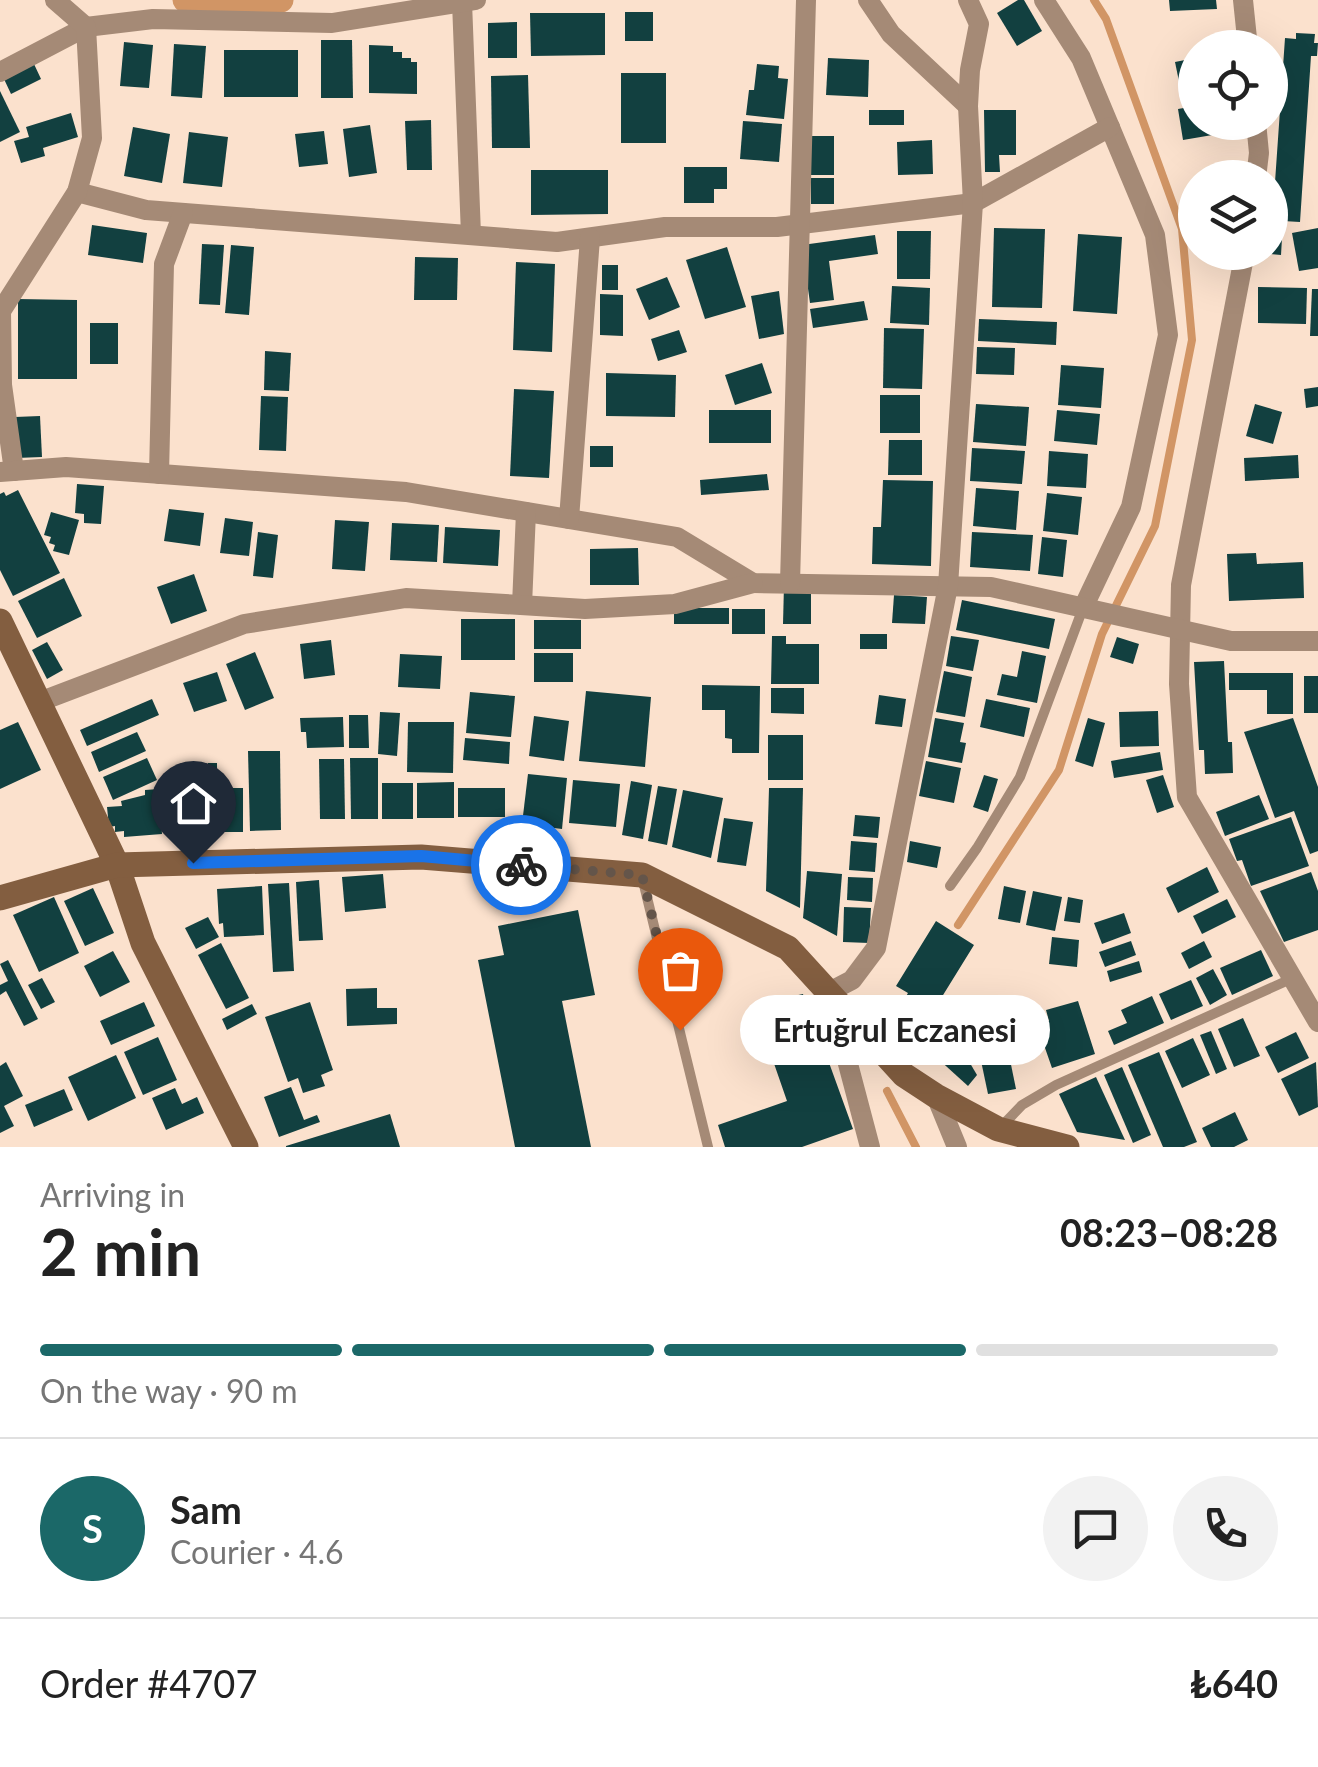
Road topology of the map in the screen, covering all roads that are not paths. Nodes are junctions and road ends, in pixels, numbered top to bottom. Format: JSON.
{"nodes":[{"id":1,"x":54,"y":0,"type":"edge"},
{"id":2,"x":806,"y":0,"type":"edge"},
{"id":3,"x":868,"y":0,"type":"edge"},
{"id":4,"x":968,"y":0,"type":"edge"},
{"id":5,"x":1044,"y":0,"type":"edge"},
{"id":6,"x":1243,"y":0,"type":"edge"},
{"id":7,"x":469,"y":1,"type":"edge"},
{"id":8,"x":86,"y":27,"type":"junction"},
{"id":9,"x":1246,"y":30,"type":"edge"},
{"id":10,"x":0,"y":72,"type":"edge"},
{"id":11,"x":968,"y":106,"type":"junction"},
{"id":12,"x":1110,"y":127,"type":"junction"},
{"id":13,"x":77,"y":192,"type":"junction"},
{"id":14,"x":973,"y":203,"type":"junction"},
{"id":15,"x":183,"y":213,"type":"junction"},
{"id":16,"x":798,"y":225,"type":"junction"},
{"id":17,"x":471,"y":236,"type":"junction"},
{"id":18,"x":590,"y":238,"type":"junction"},
{"id":19,"x":1242,"y":270,"type":"edge"},
{"id":20,"x":7,"y":471,"type":"edge"},
{"id":21,"x":158,"y":474,"type":"junction"},
{"id":22,"x":526,"y":512,"type":"junction"},
{"id":23,"x":569,"y":519,"type":"junction"},
{"id":24,"x":753,"y":583,"type":"junction"},
{"id":25,"x":790,"y":583,"type":"junction"},
{"id":26,"x":948,"y":586,"type":"junction"},
{"id":27,"x":522,"y":605,"type":"junction"},
{"id":28,"x":1086,"y":609,"type":"junction"},
{"id":29,"x":0,"y":621,"type":"edge"},
{"id":30,"x":1180,"y":630,"type":"junction"},
{"id":31,"x":1318,"y":641,"type":"edge"},
{"id":32,"x":39,"y":702,"type":"junction"},
{"id":33,"x":117,"y":865,"type":"junction"},
{"id":34,"x":642,"y":875,"type":"junction"},
{"id":35,"x":950,"y":886,"type":"dead end"},
{"id":36,"x":0,"y":898,"type":"edge"},
{"id":37,"x":1293,"y":978,"type":"junction"},
{"id":38,"x":829,"y":992,"type":"junction"},
{"id":39,"x":1318,"y":1022,"type":"edge"},
{"id":40,"x":936,"y":1096,"type":"junction"},
{"id":41,"x":998,"y":1129,"type":"junction"},
{"id":42,"x":867,"y":1146,"type":"edge"},
{"id":43,"x":246,"y":1147,"type":"edge"},
{"id":44,"x":708,"y":1147,"type":"edge"},
{"id":45,"x":957,"y":1147,"type":"edge"},
{"id":46,"x":1067,"y":1147,"type":"edge"}],
"edges":[{"from":1,"to":8,"type":"street"},
{"from":2,"to":16,"type":"street"},
{"from":3,"to":11,"type":"street"},
{"from":4,"to":11,"type":"street"},
{"from":5,"to":12,"type":"street"},
{"from":6,"to":9,"type":"street"},
{"from":7,"to":8,"type":"street"},
{"from":7,"to":17,"type":"street"},
{"from":8,"to":10,"type":"street"},
{"from":8,"to":13,"type":"street"},
{"from":11,"to":14,"type":"street"},
{"from":12,"to":14,"type":"street"},
{"from":12,"to":28,"type":"street"},
{"from":13,"to":15,"type":"street"},
{"from":13,"to":20,"type":"street"},
{"from":14,"to":16,"type":"street"},
{"from":14,"to":26,"type":"street"},
{"from":15,"to":17,"type":"street"},
{"from":15,"to":21,"type":"street"},
{"from":16,"to":18,"type":"street"},
{"from":16,"to":25,"type":"street"},
{"from":17,"to":18,"type":"street"},
{"from":18,"to":23,"type":"street"},
{"from":19,"to":30,"type":"street"},
{"from":20,"to":21,"type":"street"},
{"from":21,"to":22,"type":"street"},
{"from":22,"to":23,"type":"street"},
{"from":22,"to":27,"type":"street"},
{"from":23,"to":24,"type":"street"},
{"from":24,"to":25,"type":"street"},
{"from":24,"to":27,"type":"street"},
{"from":25,"to":26,"type":"street"},
{"from":26,"to":28,"type":"street"},
{"from":26,"to":38,"type":"street"},
{"from":27,"to":32,"type":"street"},
{"from":28,"to":30,"type":"street"},
{"from":28,"to":35,"type":"lane"},
{"from":29,"to":32,"type":"main road"},
{"from":30,"to":31,"type":"street"},
{"from":30,"to":37,"type":"street"},
{"from":32,"to":33,"type":"main road"},
{"from":33,"to":34,"type":"main road"},
{"from":33,"to":36,"type":"main road"},
{"from":33,"to":43,"type":"main road"},
{"from":34,"to":38,"type":"main road"},
{"from":34,"to":44,"type":"lane"},
{"from":37,"to":39,"type":"street"},
{"from":37,"to":41,"type":"lane"},
{"from":38,"to":40,"type":"main road"},
{"from":38,"to":42,"type":"street"},
{"from":40,"to":41,"type":"main road"},
{"from":40,"to":45,"type":"street"},
{"from":41,"to":46,"type":"main road"}]}
